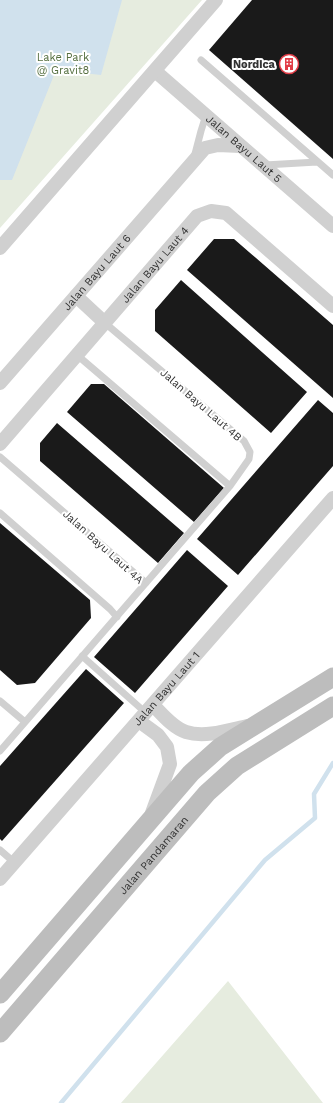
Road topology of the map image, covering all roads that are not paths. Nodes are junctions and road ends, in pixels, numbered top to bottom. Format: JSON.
{"nodes":[{"id":1,"x":216,"y":0,"type":"edge"},
{"id":2,"x":201,"y":60,"type":"dead end"},
{"id":3,"x":155,"y":71,"type":"junction"},
{"id":4,"x":206,"y":116,"type":"junction"},
{"id":5,"x":240,"y":146,"type":"junction"},
{"id":6,"x":193,"y":161,"type":"junction"},
{"id":7,"x":317,"y":162,"type":"junction"},
{"id":8,"x":262,"y":165,"type":"junction"},
{"id":9,"x":333,"y":176,"type":"edge"},
{"id":10,"x":333,"y":226,"type":"edge"},
{"id":11,"x":0,"y":248,"type":"edge"},
{"id":12,"x":76,"y":296,"type":"junction"},
{"id":13,"x":333,"y":306,"type":"edge"},
{"id":14,"x":105,"y":323,"type":"junction"},
{"id":15,"x":77,"y":355,"type":"junction"},
{"id":16,"x":0,"y":383,"type":"edge"},
{"id":17,"x":0,"y":444,"type":"edge"},
{"id":18,"x":0,"y":457,"type":"edge"},
{"id":19,"x":230,"y":486,"type":"junction"},
{"id":20,"x":333,"y":498,"type":"edge"},
{"id":21,"x":0,"y":513,"type":"edge"},
{"id":22,"x":146,"y":583,"type":"junction"},
{"id":23,"x":117,"y":617,"type":"junction"},
{"id":24,"x":82,"y":656,"type":"junction"},
{"id":25,"x":333,"y":677,"type":"edge"},
{"id":26,"x":0,"y":701,"type":"edge"},
{"id":27,"x":333,"y":706,"type":"edge"},
{"id":28,"x":146,"y":713,"type":"junction"},
{"id":29,"x":25,"y":722,"type":"junction"},
{"id":30,"x":256,"y":724,"type":"junction"},
{"id":31,"x":0,"y":751,"type":"edge"},
{"id":32,"x":151,"y":818,"type":"junction"},
{"id":33,"x":0,"y":850,"type":"edge"},
{"id":34,"x":15,"y":863,"type":"junction"},
{"id":35,"x":0,"y":880,"type":"edge"},
{"id":36,"x":0,"y":994,"type":"edge"},
{"id":37,"x":0,"y":1033,"type":"edge"}],
"edges":[{"from":1,"to":3,"type":"street"},
{"from":2,"to":7,"type":"lane"},
{"from":3,"to":4,"type":"street","name":"Jalan Bayu Laut 5"},
{"from":3,"to":11,"type":"street"},
{"from":4,"to":5,"type":"street","name":"Jalan Bayu Laut 5"},
{"from":4,"to":6,"type":"lane","name":"Jalan Bayu Laut 6"},
{"from":5,"to":6,"type":"street","name":"Jalan Bayu Laut 6"},
{"from":5,"to":8,"type":"street","name":"Jalan Bayu Laut 5"},
{"from":6,"to":12,"type":"street","name":"Jalan Bayu Laut 6"},
{"from":7,"to":8,"type":"lane"},
{"from":7,"to":9,"type":"lane"},
{"from":8,"to":10,"type":"street","name":"Jalan Bayu Laut 5"},
{"from":12,"to":14,"type":"street","name":"Jalan Bayu Laut 4B"},
{"from":12,"to":16,"type":"street","name":"Jalan Bayu Laut 6"},
{"from":13,"to":14,"type":"street","name":"Jalan Bayu Laut 4"},
{"from":14,"to":15,"type":"street","name":"Jalan Bayu Laut 4"},
{"from":14,"to":19,"type":"lane","name":"Jalan Bayu Laut 4B"},
{"from":15,"to":17,"type":"street","name":"Jalan Bayu Laut 4"},
{"from":15,"to":19,"type":"lane"},
{"from":18,"to":22,"type":"lane","name":"Jalan Bayu Laut 4A"},
{"from":19,"to":22,"type":"lane"},
{"from":20,"to":28,"type":"street","name":"Jalan Bayu Laut 1"},
{"from":21,"to":23,"type":"lane"},
{"from":22,"to":23,"type":"lane","name":"Jalan Bayu Laut 4A"},
{"from":23,"to":24,"type":"lane","name":"Jalan Bayu Laut 4A"},
{"from":24,"to":28,"type":"lane"},
{"from":24,"to":29,"type":"lane","name":"Jalan Bayu Laut 4A"},
{"from":25,"to":30,"type":"main road"},
{"from":26,"to":29,"type":"lane"},
{"from":27,"to":37,"type":"main road","name":"Jalan Pandamaran"},
{"from":28,"to":30,"type":"street"},
{"from":28,"to":32,"type":"street"},
{"from":28,"to":34,"type":"street","name":"Jalan Bayu Laut 1"},
{"from":29,"to":31,"type":"lane"},
{"from":30,"to":32,"type":"main road"},
{"from":32,"to":36,"type":"main road"},
{"from":33,"to":34,"type":"lane"},
{"from":34,"to":35,"type":"street","name":"Jalan Bayu Laut 1"}]}
